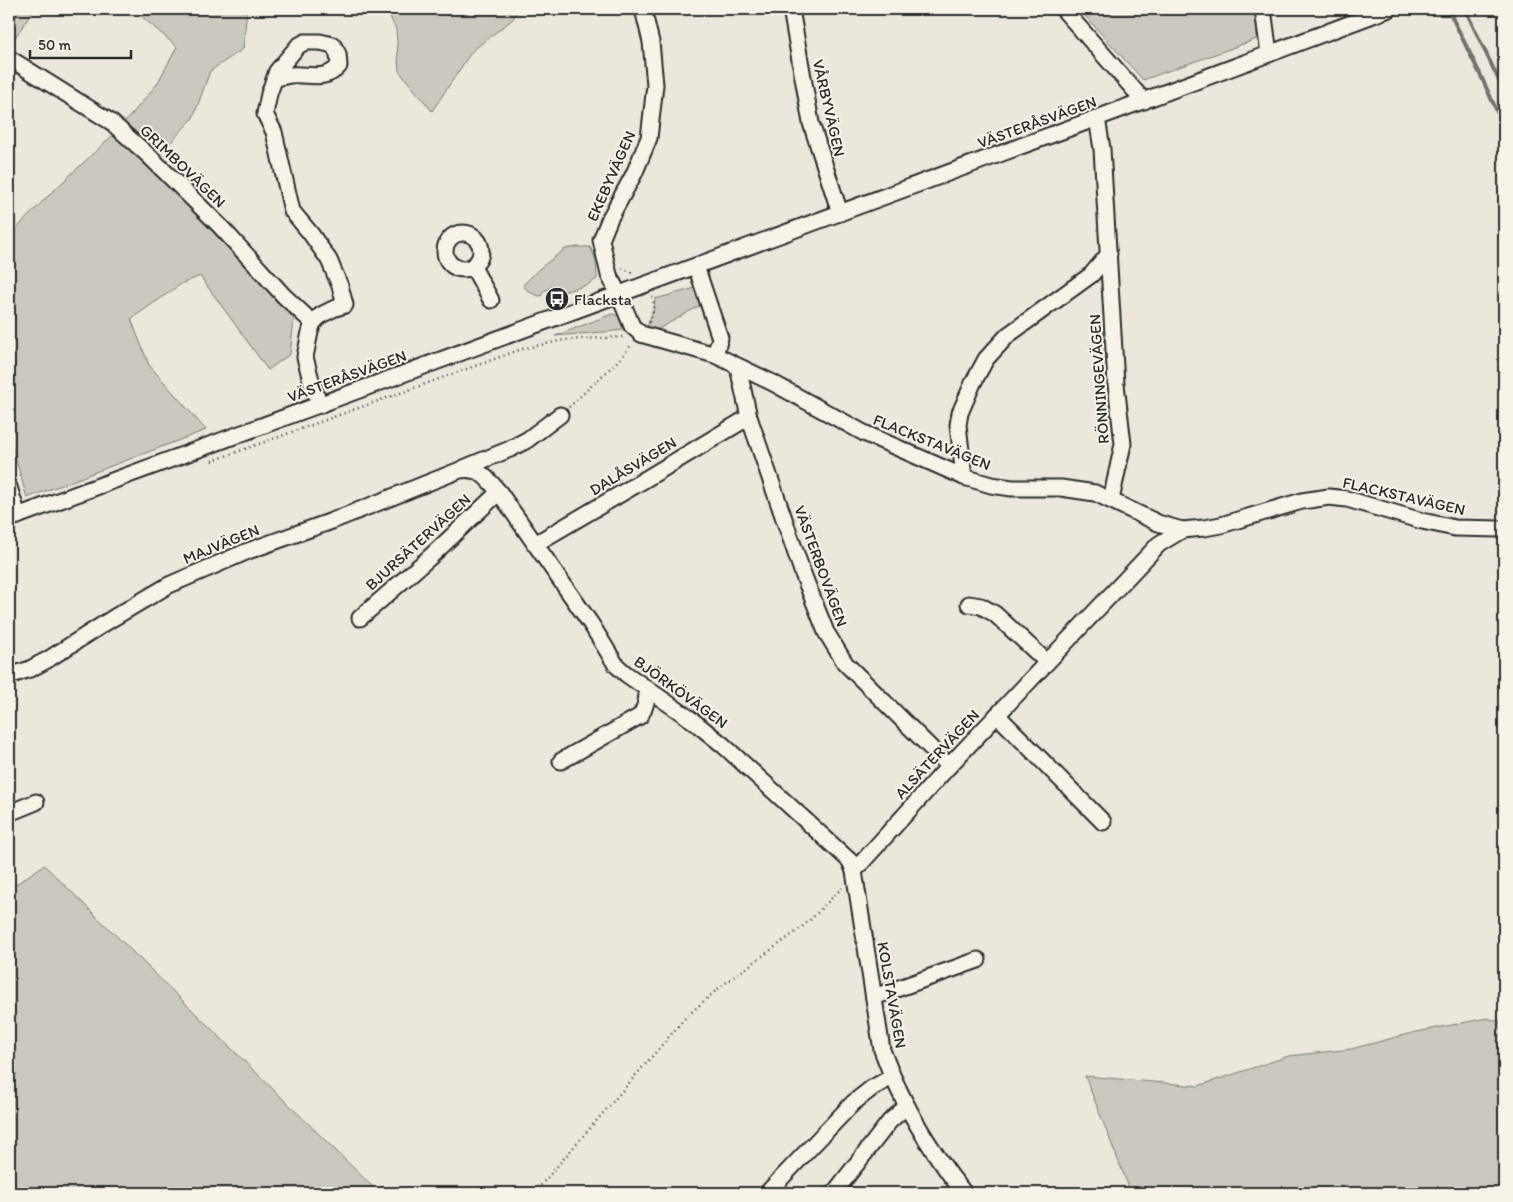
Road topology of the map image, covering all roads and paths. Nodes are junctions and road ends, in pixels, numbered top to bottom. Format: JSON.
{"nodes":[{"id":1,"x":642,"y":9,"type":"edge"},
{"id":2,"x":791,"y":9,"type":"edge"},
{"id":3,"x":1063,"y":9,"type":"edge"},
{"id":4,"x":1264,"y":9,"type":"edge"},
{"id":5,"x":1389,"y":9,"type":"edge"},
{"id":6,"x":1270,"y":54,"type":"junction"},
{"id":7,"x":9,"y":58,"type":"edge"},
{"id":8,"x":275,"y":79,"type":"dead end"},
{"id":9,"x":1144,"y":101,"type":"junction"},
{"id":10,"x":1098,"y":118,"type":"junction"},
{"id":11,"x":840,"y":213,"type":"junction"},
{"id":12,"x":1109,"y":254,"type":"junction"},
{"id":13,"x":620,"y":266,"type":"dead end"},
{"id":14,"x":696,"y":266,"type":"junction"},
{"id":15,"x":473,"y":267,"type":"dead end"},
{"id":16,"x":648,"y":284,"type":"junction"},
{"id":17,"x":619,"y":295,"type":"junction"},
{"id":18,"x":491,"y":300,"type":"dead end"},
{"id":19,"x":313,"y":323,"type":"junction"},
{"id":20,"x":636,"y":333,"type":"junction"},
{"id":21,"x":715,"y":355,"type":"junction"},
{"id":22,"x":738,"y":367,"type":"junction"},
{"id":23,"x":320,"y":405,"type":"junction"},
{"id":24,"x":560,"y":415,"type":"joint"},
{"id":25,"x":749,"y":417,"type":"junction"},
{"id":26,"x":206,"y":463,"type":"dead end"},
{"id":27,"x":460,"y":470,"type":"junction"},
{"id":28,"x":964,"y":478,"type":"junction"},
{"id":29,"x":9,"y":487,"type":"edge"},
{"id":30,"x":498,"y":492,"type":"junction"},
{"id":31,"x":1111,"y":500,"type":"junction"},
{"id":32,"x":14,"y":517,"type":"edge"},
{"id":33,"x":1500,"y":529,"type":"dead end"},
{"id":34,"x":1182,"y":530,"type":"junction"},
{"id":35,"x":535,"y":544,"type":"junction"},
{"id":36,"x":969,"y":604,"type":"dead end"},
{"id":37,"x":360,"y":618,"type":"dead end"},
{"id":38,"x":1047,"y":662,"type":"junction"},
{"id":39,"x":9,"y":676,"type":"edge"},
{"id":40,"x":647,"y":690,"type":"junction"},
{"id":41,"x":997,"y":715,"type":"junction"},
{"id":42,"x":561,"y":761,"type":"dead end"},
{"id":43,"x":949,"y":766,"type":"junction"},
{"id":44,"x":36,"y":802,"type":"dead end"},
{"id":45,"x":9,"y":813,"type":"edge"},
{"id":46,"x":1102,"y":822,"type":"dead end"},
{"id":47,"x":854,"y":871,"type":"junction"},
{"id":48,"x":978,"y":960,"type":"dead end"},
{"id":49,"x":874,"y":996,"type":"junction"},
{"id":50,"x":892,"y":1076,"type":"junction"},
{"id":51,"x":907,"y":1106,"type":"junction"},
{"id":52,"x":768,"y":1192,"type":"dead end"},
{"id":53,"x":534,"y":1193,"type":"edge"},
{"id":54,"x":834,"y":1193,"type":"edge"},
{"id":55,"x":964,"y":1193,"type":"edge"}],
"edges":[{"from":1,"to":17,"type":"street","name":"EKEBYVÄGEN"},
{"from":2,"to":11,"type":"street","name":"VÅRBYVÄGEN"},
{"from":3,"to":9,"type":"street"},
{"from":4,"to":6,"type":"street"},
{"from":5,"to":6,"type":"street","name":"VÄSTERÅSVÄGEN"},
{"from":6,"to":9,"type":"street","name":"VÄSTERÅSVÄGEN"},
{"from":7,"to":19,"type":"street","name":"GRIMBOVÄGEN"},
{"from":8,"to":19,"type":"street"},
{"from":9,"to":10,"type":"street","name":"VÄSTERÅSVÄGEN"},
{"from":10,"to":11,"type":"street","name":"VÄSTERÅSVÄGEN"},
{"from":10,"to":12,"type":"street","name":"RÖNNINGEVÄGEN"},
{"from":11,"to":14,"type":"street","name":"VÄSTERÅSVÄGEN"},
{"from":12,"to":28,"type":"street"},
{"from":12,"to":31,"type":"street","name":"RÖNNINGEVÄGEN"},
{"from":13,"to":16,"type":"path"},
{"from":14,"to":16,"type":"street","name":"VÄSTERÅSVÄGEN"},
{"from":14,"to":21,"type":"street"},
{"from":15,"to":18,"type":"street"},
{"from":16,"to":17,"type":"street","name":"VÄSTERÅSVÄGEN"},
{"from":16,"to":20,"type":"path"},
{"from":17,"to":20,"type":"street"},
{"from":17,"to":23,"type":"street","name":"VÄSTERÅSVÄGEN"},
{"from":19,"to":23,"type":"street"},
{"from":20,"to":21,"type":"street","name":"FLACKSTAVÄGEN"},
{"from":20,"to":24,"type":"path"},
{"from":20,"to":26,"type":"path"},
{"from":21,"to":22,"type":"street","name":"FLACKSTAVÄGEN"},
{"from":22,"to":25,"type":"street","name":"VÄSTERBOVÄGEN"},
{"from":22,"to":28,"type":"street","name":"FLACKSTAVÄGEN"},
{"from":23,"to":32,"type":"street","name":"VÄSTERÅSVÄGEN"},
{"from":24,"to":27,"type":"street","name":"MAJVÄGEN"},
{"from":25,"to":35,"type":"street","name":"DALÅSVÄGEN"},
{"from":25,"to":43,"type":"street","name":"VÄSTERBOVÄGEN"},
{"from":27,"to":30,"type":"street"},
{"from":27,"to":39,"type":"street","name":"MAJVÄGEN"},
{"from":28,"to":31,"type":"street","name":"FLACKSTAVÄGEN"},
{"from":29,"to":32,"type":"street"},
{"from":30,"to":35,"type":"street","name":"BJÖRKÖVÄGEN"},
{"from":30,"to":37,"type":"street","name":"BJURSÄTERVÄGEN"},
{"from":31,"to":34,"type":"street","name":"FLACKSTAVÄGEN"},
{"from":33,"to":34,"type":"street","name":"FLACKSTAVÄGEN"},
{"from":34,"to":38,"type":"street","name":"ALSÄTERVÄGEN"},
{"from":35,"to":40,"type":"street","name":"BJÖRKÖVÄGEN"},
{"from":36,"to":38,"type":"street"},
{"from":38,"to":41,"type":"street","name":"ALSÄTERVÄGEN"},
{"from":40,"to":42,"type":"street"},
{"from":40,"to":47,"type":"street","name":"BJÖRKÖVÄGEN"},
{"from":41,"to":43,"type":"street","name":"ALSÄTERVÄGEN"},
{"from":41,"to":46,"type":"street"},
{"from":43,"to":47,"type":"street","name":"ALSÄTERVÄGEN"},
{"from":44,"to":45,"type":"street"},
{"from":47,"to":49,"type":"street","name":"KOLSTAVÄGEN"},
{"from":47,"to":53,"type":"path"},
{"from":48,"to":49,"type":"street"},
{"from":49,"to":50,"type":"street","name":"KOLSTAVÄGEN"},
{"from":50,"to":51,"type":"street","name":"KOLSTAVÄGEN"},
{"from":50,"to":52,"type":"street"},
{"from":51,"to":54,"type":"street"},
{"from":51,"to":55,"type":"street","name":"KOLSTAVÄGEN"}]}
